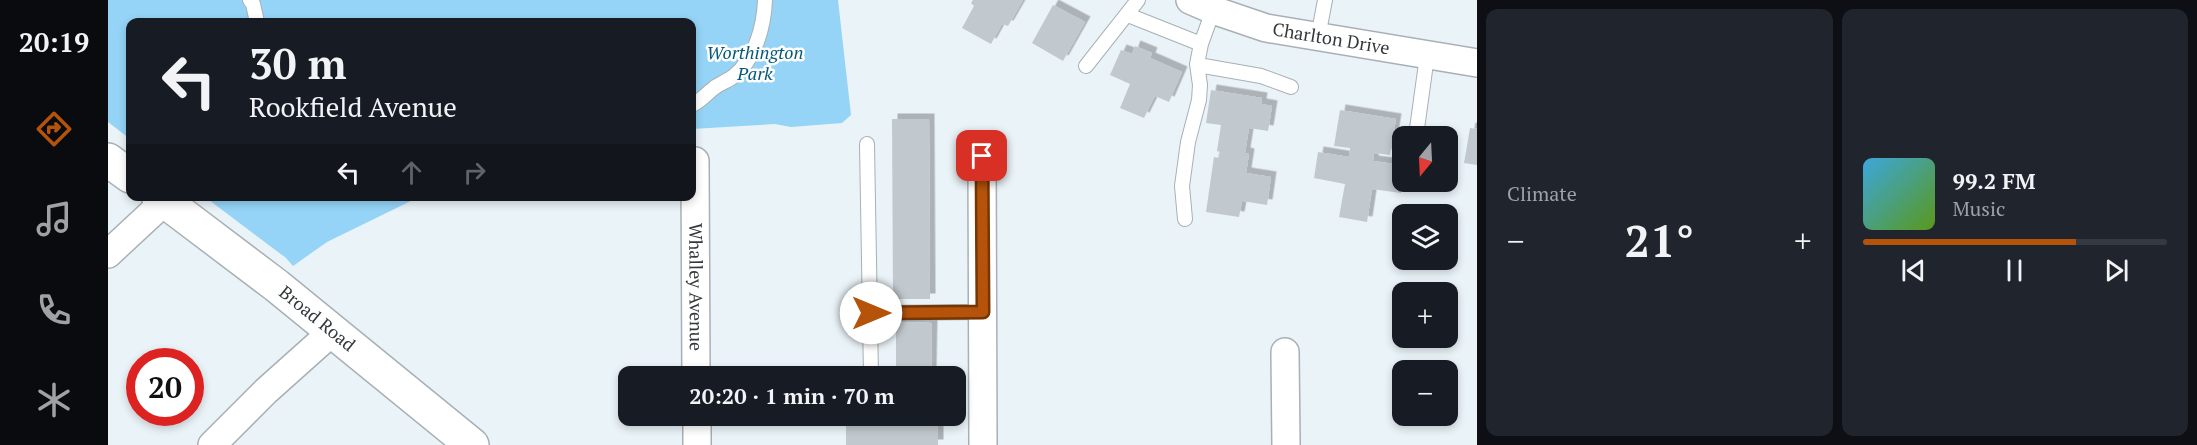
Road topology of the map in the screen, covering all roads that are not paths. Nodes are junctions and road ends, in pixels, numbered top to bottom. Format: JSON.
{"nodes":[{"id":1,"x":250,"y":0,"type":"edge"},
{"id":2,"x":765,"y":0,"type":"edge"},
{"id":3,"x":1138,"y":0,"type":"edge"},
{"id":4,"x":1325,"y":0,"type":"edge"},
{"id":5,"x":1206,"y":3,"type":"edge"},
{"id":6,"x":1128,"y":15,"type":"junction"},
{"id":7,"x":256,"y":18,"type":"edge"},
{"id":8,"x":1318,"y":37,"type":"junction"},
{"id":9,"x":1201,"y":44,"type":"junction"},
{"id":10,"x":1427,"y":56,"type":"junction"},
{"id":11,"x":1477,"y":63,"type":"edge"},
{"id":12,"x":1198,"y":65,"type":"junction"},
{"id":13,"x":1086,"y":66,"type":"dead end"},
{"id":14,"x":1291,"y":87,"type":"dead end"},
{"id":15,"x":696,"y":102,"type":"edge"},
{"id":16,"x":1417,"y":126,"type":"edge"},
{"id":17,"x":867,"y":144,"type":"dead end"},
{"id":18,"x":982,"y":156,"type":"dead end"},
{"id":19,"x":108,"y":160,"type":"edge"},
{"id":20,"x":126,"y":173,"type":"edge"},
{"id":21,"x":161,"y":201,"type":"edge"},
{"id":22,"x":168,"y":201,"type":"edge"},
{"id":23,"x":695,"y":201,"type":"edge"},
{"id":24,"x":1185,"y":219,"type":"dead end"},
{"id":25,"x":108,"y":254,"type":"edge"},
{"id":26,"x":983,"y":312,"type":"junction"},
{"id":27,"x":871,"y":313,"type":"junction"},
{"id":28,"x":332,"y":332,"type":"junction"},
{"id":29,"x":1285,"y":352,"type":"dead end"},
{"id":30,"x":696,"y":366,"type":"edge"},
{"id":31,"x":871,"y":366,"type":"edge"},
{"id":32,"x":697,"y":426,"type":"edge"},
{"id":33,"x":212,"y":445,"type":"edge"},
{"id":34,"x":472,"y":445,"type":"edge"},
{"id":35,"x":697,"y":445,"type":"edge"},
{"id":36,"x":983,"y":445,"type":"edge"},
{"id":37,"x":1286,"y":445,"type":"edge"}],
"edges":[{"from":1,"to":7,"type":"lane"},
{"from":2,"to":15,"type":"lane"},
{"from":3,"to":6,"type":"lane"},
{"from":4,"to":8,"type":"lane"},
{"from":5,"to":8,"type":"street","name":"Charlton Drive"},
{"from":5,"to":9,"type":"lane"},
{"from":6,"to":9,"type":"lane"},
{"from":6,"to":13,"type":"lane"},
{"from":8,"to":10,"type":"street","name":"Charlton Drive"},
{"from":9,"to":12,"type":"lane"},
{"from":10,"to":11,"type":"street","name":"Charlton Drive"},
{"from":10,"to":16,"type":"lane"},
{"from":12,"to":14,"type":"lane"},
{"from":12,"to":24,"type":"lane"},
{"from":17,"to":27,"type":"lane"},
{"from":18,"to":26,"type":"street"},
{"from":19,"to":20,"type":"street"},
{"from":21,"to":25,"type":"street"},
{"from":22,"to":28,"type":"street","name":"Broad Road"},
{"from":23,"to":30,"type":"street","name":"Whalley Avenue"},
{"from":26,"to":27,"type":"lane"},
{"from":26,"to":36,"type":"street"},
{"from":27,"to":31,"type":"lane"},
{"from":28,"to":33,"type":"street"},
{"from":28,"to":34,"type":"street","name":"Broad Road"},
{"from":29,"to":37,"type":"street"},
{"from":32,"to":35,"type":"street"}]}
